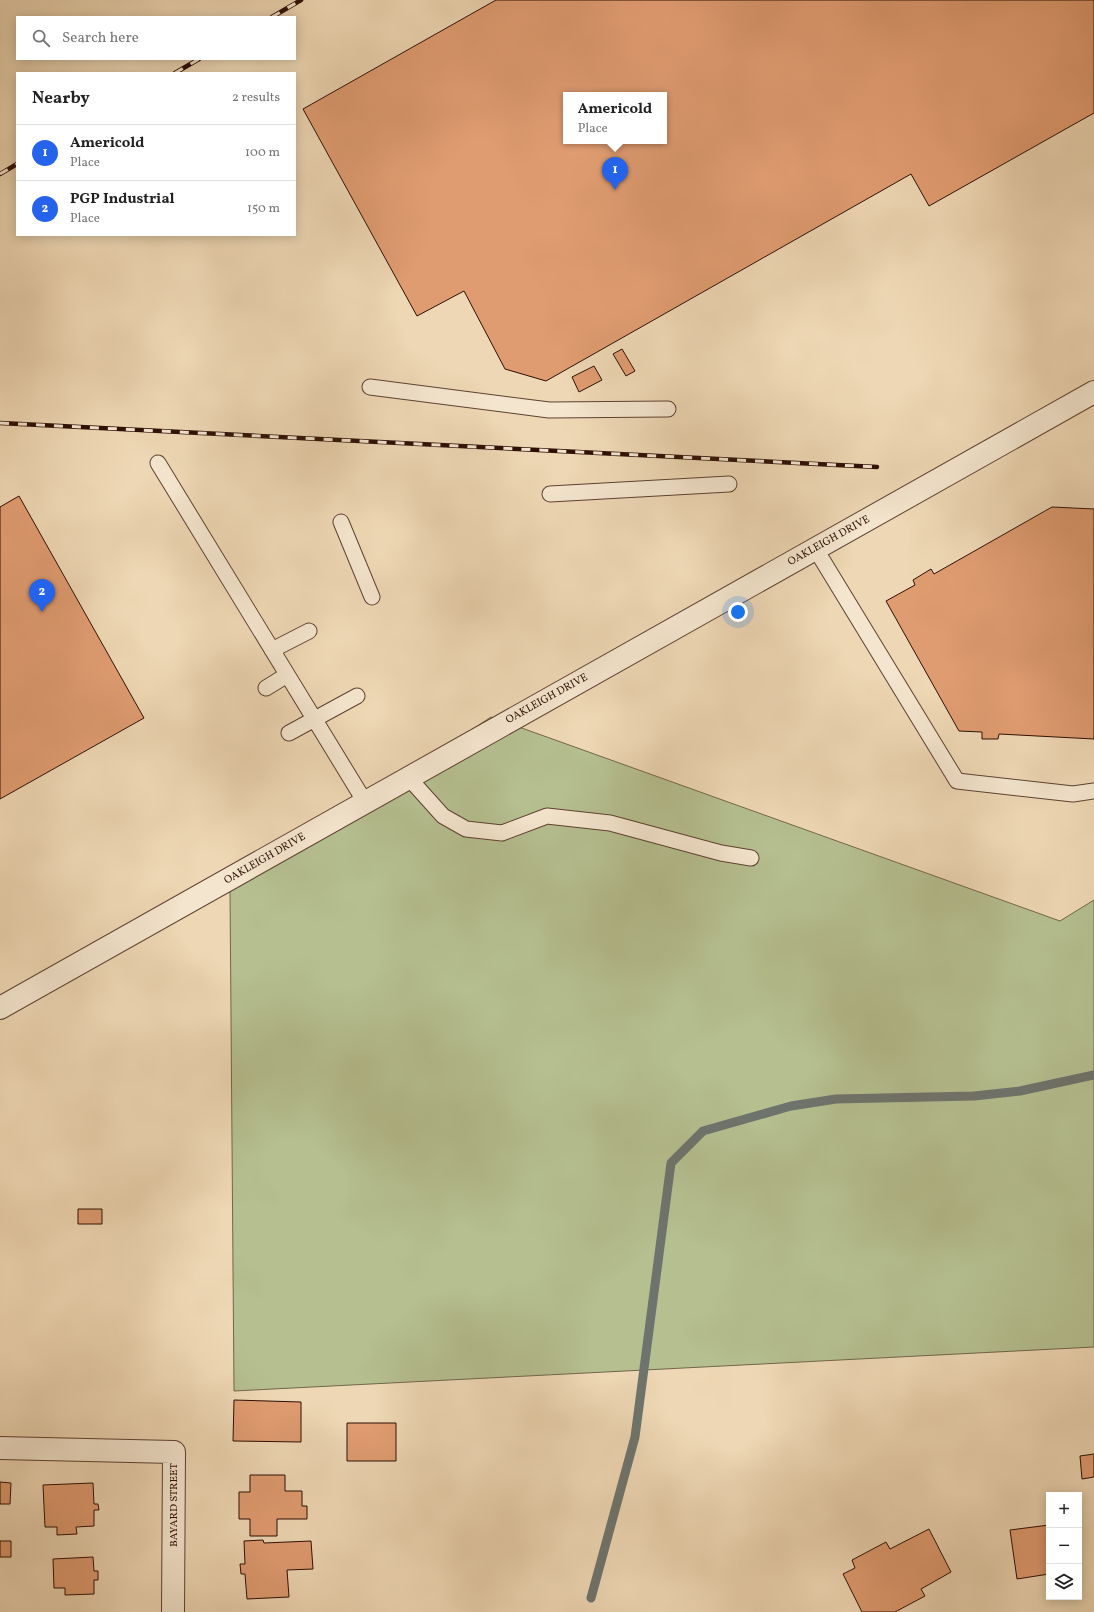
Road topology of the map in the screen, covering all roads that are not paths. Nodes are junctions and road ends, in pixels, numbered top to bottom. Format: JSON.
{"nodes":[{"id":1,"x":370,"y":387,"type":"dead end"},
{"id":2,"x":1094,"y":392,"type":"edge"},
{"id":3,"x":668,"y":408,"type":"dead end"},
{"id":4,"x":158,"y":463,"type":"dead end"},
{"id":5,"x":729,"y":484,"type":"dead end"},
{"id":6,"x":550,"y":494,"type":"dead end"},
{"id":7,"x":342,"y":522,"type":"dead end"},
{"id":8,"x":815,"y":548,"type":"junction"},
{"id":9,"x":372,"y":597,"type":"dead end"},
{"id":10,"x":309,"y":631,"type":"dead end"},
{"id":11,"x":272,"y":650,"type":"junction"},
{"id":12,"x":287,"y":675,"type":"junction"},
{"id":13,"x":266,"y":688,"type":"dead end"},
{"id":14,"x":357,"y":696,"type":"dead end"},
{"id":15,"x":315,"y":720,"type":"junction"},
{"id":16,"x":289,"y":732,"type":"dead end"},
{"id":17,"x":408,"y":777,"type":"junction"},
{"id":18,"x":1094,"y":791,"type":"edge"},
{"id":19,"x":365,"y":802,"type":"junction"},
{"id":20,"x":751,"y":858,"type":"dead end"},
{"id":21,"x":0,"y":1008,"type":"edge"},
{"id":22,"x":0,"y":1448,"type":"edge"},
{"id":23,"x":173,"y":1612,"type":"edge"}],
"edges":[{"from":1,"to":3,"type":"lane"},
{"from":2,"to":8,"type":"street","name":"OAKLEIGH DRIVE"},
{"from":4,"to":11,"type":"lane"},
{"from":5,"to":6,"type":"lane"},
{"from":7,"to":9,"type":"lane"},
{"from":8,"to":17,"type":"street","name":"OAKLEIGH DRIVE"},
{"from":8,"to":18,"type":"lane"},
{"from":10,"to":11,"type":"lane"},
{"from":11,"to":12,"type":"lane"},
{"from":12,"to":13,"type":"lane"},
{"from":12,"to":15,"type":"lane"},
{"from":14,"to":15,"type":"lane"},
{"from":15,"to":16,"type":"lane"},
{"from":15,"to":19,"type":"lane"},
{"from":17,"to":19,"type":"street","name":"OAKLEIGH DRIVE"},
{"from":17,"to":20,"type":"lane"},
{"from":19,"to":21,"type":"street","name":"OAKLEIGH DRIVE"},
{"from":22,"to":23,"type":"street","name":"BAYARD STREET"}]}
